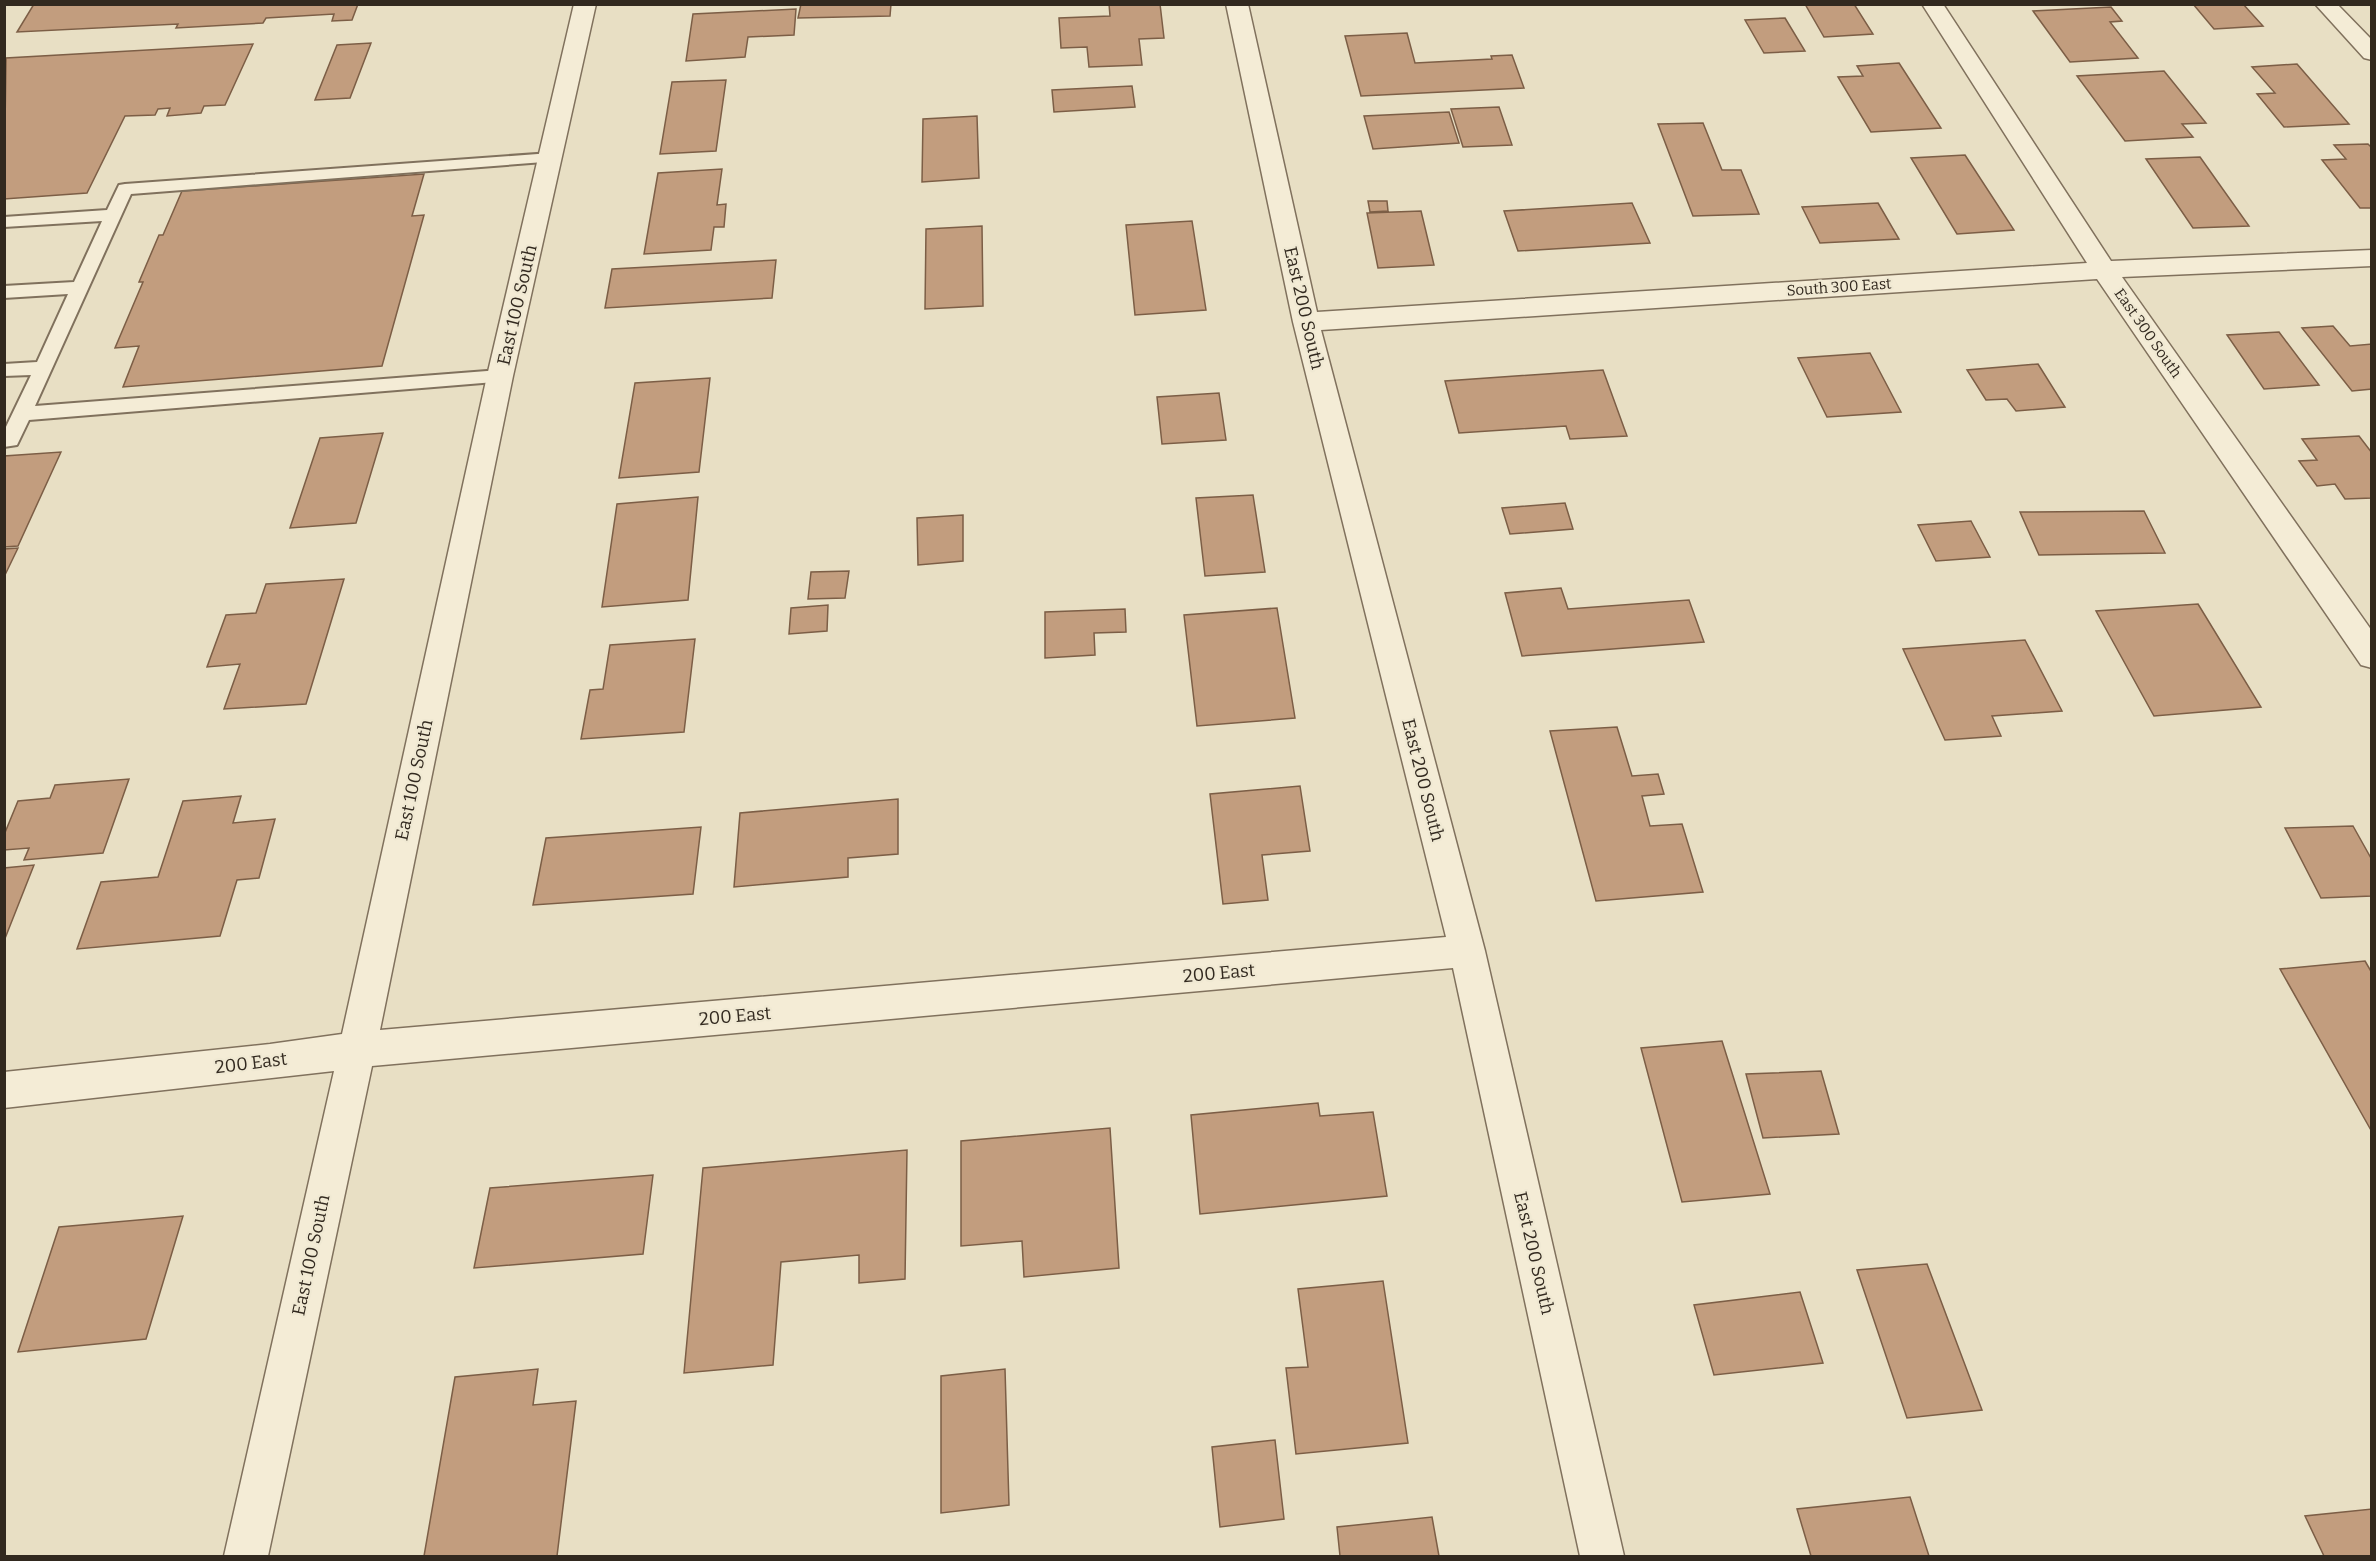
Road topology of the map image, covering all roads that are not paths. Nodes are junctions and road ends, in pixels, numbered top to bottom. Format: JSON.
{"nodes":[{"id":1,"x":585,"y":4,"type":"edge"},
{"id":2,"x":1237,"y":4,"type":"edge"},
{"id":3,"x":1932,"y":4,"type":"edge"},
{"id":4,"x":2325,"y":4,"type":"edge"},
{"id":5,"x":2372,"y":53,"type":"edge"},
{"id":6,"x":551,"y":158,"type":"junction"},
{"id":7,"x":113,"y":215,"type":"junction"},
{"id":8,"x":4,"y":222,"type":"edge"},
{"id":9,"x":2372,"y":258,"type":"edge"},
{"id":10,"x":2104,"y":270,"type":"junction"},
{"id":11,"x":81,"y":287,"type":"junction"},
{"id":12,"x":4,"y":292,"type":"edge"},
{"id":13,"x":1306,"y":322,"type":"junction"},
{"id":14,"x":44,"y":368,"type":"junction"},
{"id":15,"x":4,"y":370,"type":"edge"},
{"id":16,"x":500,"y":376,"type":"junction"},
{"id":17,"x":22,"y":414,"type":"junction"},
{"id":18,"x":7,"y":440,"type":"edge"},
{"id":19,"x":2372,"y":656,"type":"edge"},
{"id":20,"x":1467,"y":951,"type":"junction"},
{"id":21,"x":357,"y":1050,"type":"junction"},
{"id":22,"x":4,"y":1090,"type":"edge"},
{"id":23,"x":246,"y":1557,"type":"edge"},
{"id":24,"x":1602,"y":1557,"type":"edge"}],
"edges":[{"from":1,"to":6,"type":"street","name":"East 100 South"},
{"from":2,"to":13,"type":"street","name":"East 200 South"},
{"from":3,"to":10,"type":"street","name":"East 300 South"},
{"from":4,"to":5,"type":"street"},
{"from":6,"to":7,"type":"lane"},
{"from":6,"to":16,"type":"street","name":"East 100 South"},
{"from":7,"to":8,"type":"lane"},
{"from":7,"to":11,"type":"lane"},
{"from":9,"to":10,"type":"street","name":"South 300 East"},
{"from":10,"to":13,"type":"street","name":"South 300 East"},
{"from":10,"to":19,"type":"street","name":"East 300 South"},
{"from":11,"to":12,"type":"lane"},
{"from":11,"to":14,"type":"lane"},
{"from":13,"to":20,"type":"street","name":"East 200 South"},
{"from":14,"to":15,"type":"lane"},
{"from":14,"to":17,"type":"lane"},
{"from":16,"to":17,"type":"lane"},
{"from":16,"to":21,"type":"street","name":"East 100 South"},
{"from":17,"to":18,"type":"lane"},
{"from":20,"to":21,"type":"street","name":"200 East"},
{"from":20,"to":24,"type":"street","name":"East 200 South"},
{"from":21,"to":22,"type":"street","name":"200 East"},
{"from":21,"to":23,"type":"street","name":"East 100 South"}]}
